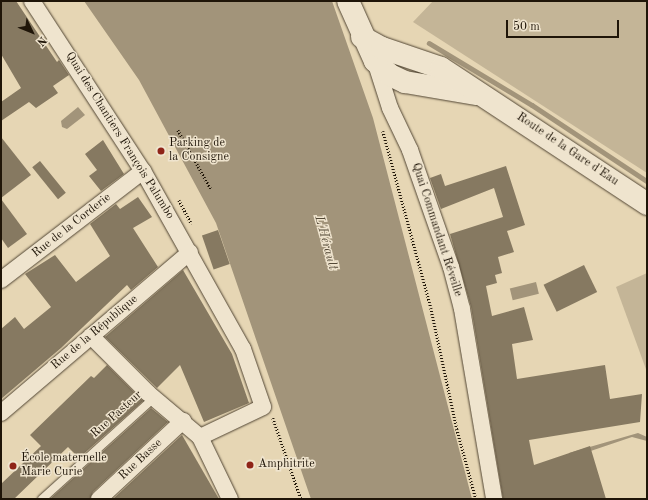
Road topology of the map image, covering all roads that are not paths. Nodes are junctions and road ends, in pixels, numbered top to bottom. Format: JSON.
{"nodes":[{"id":1,"x":32,"y":1,"type":"edge"},
{"id":2,"x":348,"y":1,"type":"edge"},
{"id":3,"x":362,"y":37,"type":"junction"},
{"id":4,"x":421,"y":59,"type":"junction"},
{"id":5,"x":379,"y":68,"type":"junction"},
{"id":6,"x":488,"y":96,"type":"junction"},
{"id":7,"x":143,"y":171,"type":"junction"},
{"id":8,"x":647,"y":204,"type":"edge"},
{"id":9,"x":190,"y":252,"type":"junction"},
{"id":10,"x":3,"y":276,"type":"edge"},
{"id":11,"x":91,"y":336,"type":"junction"},
{"id":12,"x":155,"y":397,"type":"junction"},
{"id":13,"x":1,"y":413,"type":"edge"},
{"id":14,"x":183,"y":421,"type":"junction"},
{"id":15,"x":200,"y":436,"type":"junction"},
{"id":16,"x":42,"y":499,"type":"edge"},
{"id":17,"x":99,"y":499,"type":"edge"},
{"id":18,"x":230,"y":499,"type":"edge"},
{"id":19,"x":494,"y":499,"type":"edge"}],
"edges":[{"from":1,"to":7,"type":"street","name":"Quai des Chantiers François Palumbo"},
{"from":2,"to":3,"type":"main road"},
{"from":3,"to":4,"type":"main road","name":"Route de la Gare d'Eau"},
{"from":3,"to":5,"type":"main road"},
{"from":4,"to":5,"type":"street"},
{"from":4,"to":6,"type":"main road","name":"Route de la Gare d'Eau"},
{"from":5,"to":6,"type":"main road","name":"Route de la Gare d'Eau"},
{"from":5,"to":19,"type":"street","name":"Quai Commandant Réveille"},
{"from":6,"to":8,"type":"main road","name":"Route de la Gare d'Eau"},
{"from":7,"to":9,"type":"street","name":"Quai des Chantiers François Palumbo"},
{"from":7,"to":10,"type":"street","name":"Rue de la Corderie"},
{"from":9,"to":11,"type":"street","name":"Rue de la République"},
{"from":9,"to":15,"type":"street","name":"Quai des Chantiers François Palumbo"},
{"from":11,"to":12,"type":"street"},
{"from":11,"to":13,"type":"street","name":"Rue de la République"},
{"from":12,"to":14,"type":"street"},
{"from":12,"to":16,"type":"lane","name":"Rue Pasteur"},
{"from":14,"to":15,"type":"street"},
{"from":14,"to":17,"type":"street","name":"Rue Basse"},
{"from":15,"to":18,"type":"street"}]}
